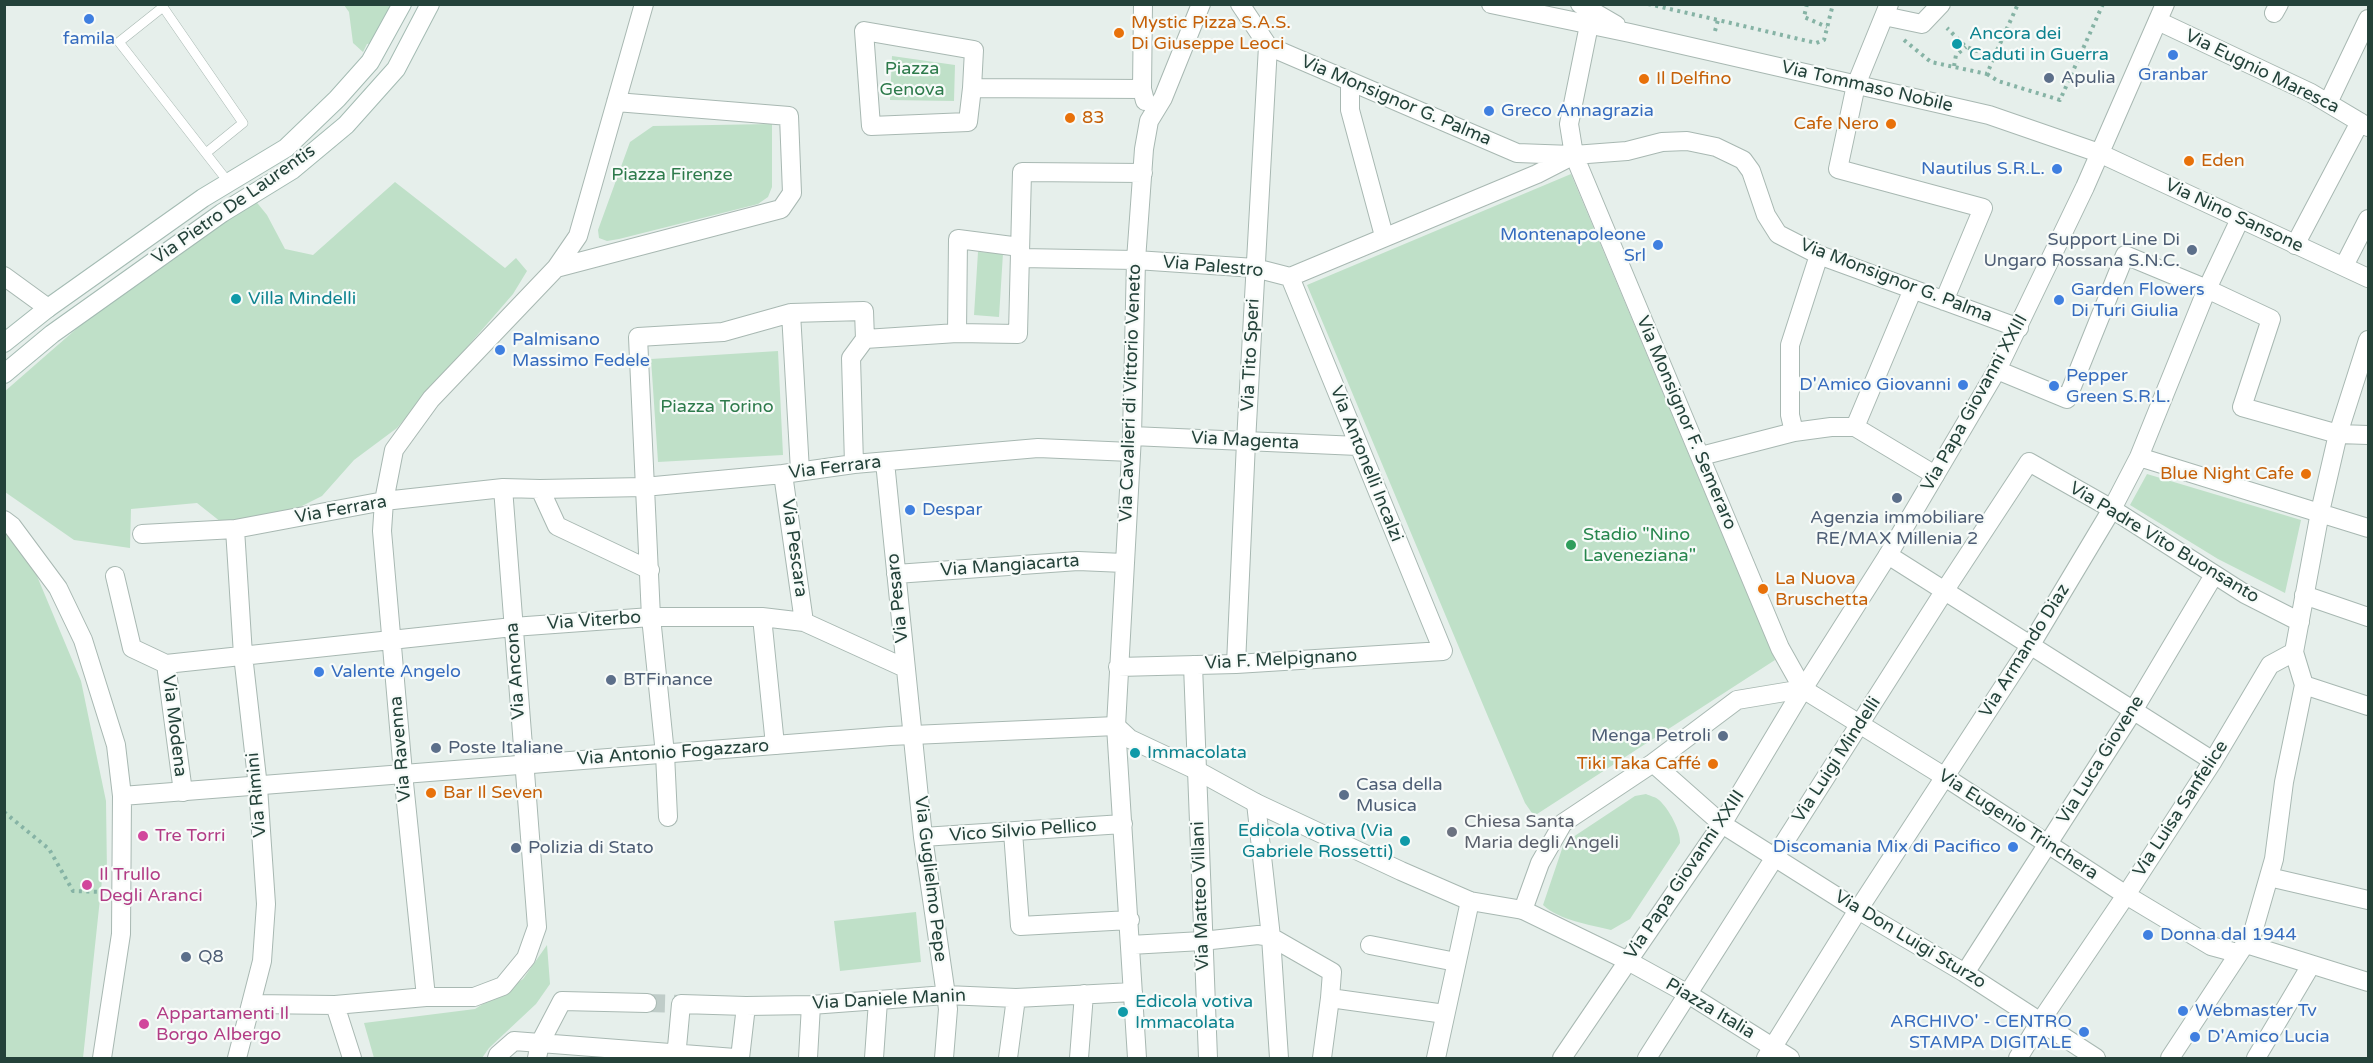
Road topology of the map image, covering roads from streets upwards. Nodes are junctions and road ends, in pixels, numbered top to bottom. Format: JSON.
{"nodes":[{"id":1,"x":402,"y":4,"type":"edge"},
{"id":2,"x":430,"y":4,"type":"edge"},
{"id":3,"x":644,"y":4,"type":"edge"},
{"id":4,"x":1143,"y":4,"type":"edge"},
{"id":5,"x":1201,"y":4,"type":"edge"},
{"id":6,"x":1240,"y":4,"type":"edge"},
{"id":7,"x":1491,"y":4,"type":"edge"},
{"id":8,"x":1580,"y":4,"type":"edge"},
{"id":9,"x":1941,"y":4,"type":"edge"},
{"id":10,"x":1886,"y":10,"type":"edge"},
{"id":11,"x":2162,"y":13,"type":"edge"},
{"id":12,"x":2368,"y":19,"type":"edge"},
{"id":13,"x":1589,"y":25,"type":"junction"},
{"id":14,"x":1630,"y":33,"type":"junction"},
{"id":15,"x":1268,"y":46,"type":"junction"},
{"id":16,"x":1350,"y":82,"type":"junction"},
{"id":17,"x":1856,"y":85,"type":"junction"},
{"id":18,"x":972,"y":88,"type":"junction"},
{"id":19,"x":1142,"y":89,"type":"junction"},
{"id":20,"x":616,"y":102,"type":"junction"},
{"id":21,"x":2328,"y":103,"type":"junction"},
{"id":22,"x":1149,"y":121,"type":"junction"},
{"id":23,"x":2364,"y":124,"type":"edge"},
{"id":24,"x":2099,"y":153,"type":"junction"},
{"id":25,"x":1574,"y":155,"type":"junction"},
{"id":26,"x":1143,"y":173,"type":"junction"},
{"id":27,"x":2240,"y":219,"type":"junction"},
{"id":28,"x":2368,"y":219,"type":"edge"},
{"id":29,"x":1384,"y":237,"type":"junction"},
{"id":30,"x":2295,"y":245,"type":"junction"},
{"id":31,"x":1020,"y":252,"type":"junction"},
{"id":32,"x":1820,"y":255,"type":"junction"},
{"id":33,"x":1136,"y":260,"type":"junction"},
{"id":34,"x":2344,"y":266,"type":"junction"},
{"id":35,"x":556,"y":268,"type":"junction"},
{"id":36,"x":1255,"y":268,"type":"junction"},
{"id":37,"x":4,"y":276,"type":"edge"},
{"id":38,"x":1290,"y":277,"type":"junction"},
{"id":39,"x":2368,"y":278,"type":"edge"},
{"id":40,"x":1913,"y":289,"type":"junction"},
{"id":41,"x":2207,"y":289,"type":"junction"},
{"id":42,"x":1944,"y":301,"type":"junction"},
{"id":43,"x":48,"y":308,"type":"junction"},
{"id":44,"x":791,"y":313,"type":"junction"},
{"id":45,"x":2019,"y":328,"type":"junction"},
{"id":46,"x":957,"y":333,"type":"junction"},
{"id":47,"x":865,"y":339,"type":"junction"},
{"id":48,"x":2368,"y":340,"type":"edge"},
{"id":49,"x":4,"y":343,"type":"edge"},
{"id":50,"x":1997,"y":370,"type":"junction"},
{"id":51,"x":4,"y":374,"type":"edge"},
{"id":52,"x":1855,"y":428,"type":"junction"},
{"id":53,"x":1794,"y":432,"type":"junction"},
{"id":54,"x":2338,"y":434,"type":"junction"},
{"id":55,"x":2368,"y":435,"type":"edge"},
{"id":56,"x":1246,"y":442,"type":"junction"},
{"id":57,"x":1131,"y":444,"type":"junction"},
{"id":58,"x":1358,"y":446,"type":"junction"},
{"id":59,"x":1701,"y":456,"type":"junction"},
{"id":60,"x":2139,"y":457,"type":"junction"},
{"id":61,"x":885,"y":462,"type":"junction"},
{"id":62,"x":2029,"y":462,"type":"joint"},
{"id":63,"x":854,"y":464,"type":"junction"},
{"id":64,"x":792,"y":472,"type":"junction"},
{"id":65,"x":1935,"y":475,"type":"junction"},
{"id":66,"x":644,"y":487,"type":"junction"},
{"id":67,"x":503,"y":488,"type":"junction"},
{"id":68,"x":540,"y":489,"type":"junction"},
{"id":69,"x":384,"y":501,"type":"junction"},
{"id":70,"x":2112,"y":509,"type":"junction"},
{"id":71,"x":2320,"y":512,"type":"junction"},
{"id":72,"x":4,"y":520,"type":"edge"},
{"id":73,"x":2368,"y":528,"type":"edge"},
{"id":74,"x":235,"y":529,"type":"junction"},
{"id":75,"x":142,"y":534,"type":"dead end"},
{"id":76,"x":1888,"y":555,"type":"junction"},
{"id":77,"x":1124,"y":562,"type":"junction"},
{"id":78,"x":650,"y":570,"type":"junction"},
{"id":79,"x":896,"y":573,"type":"junction"},
{"id":80,"x":2214,"y":575,"type":"junction"},
{"id":81,"x":115,"y":576,"type":"dead end"},
{"id":82,"x":1945,"y":590,"type":"junction"},
{"id":83,"x":2304,"y":595,"type":"junction"},
{"id":84,"x":651,"y":617,"type":"junction"},
{"id":85,"x":762,"y":617,"type":"junction"},
{"id":86,"x":2368,"y":617,"type":"edge"},
{"id":87,"x":804,"y":622,"type":"junction"},
{"id":88,"x":2300,"y":622,"type":"junction"},
{"id":89,"x":513,"y":627,"type":"junction"},
{"id":90,"x":393,"y":639,"type":"junction"},
{"id":91,"x":2030,"y":646,"type":"junction"},
{"id":92,"x":1443,"y":651,"type":"joint"},
{"id":93,"x":2294,"y":652,"type":"junction"},
{"id":94,"x":243,"y":655,"type":"junction"},
{"id":95,"x":166,"y":664,"type":"junction"},
{"id":96,"x":1236,"y":664,"type":"junction"},
{"id":97,"x":1193,"y":665,"type":"junction"},
{"id":98,"x":1118,"y":667,"type":"junction"},
{"id":99,"x":905,"y":668,"type":"junction"},
{"id":100,"x":2304,"y":685,"type":"junction"},
{"id":101,"x":1803,"y":689,"type":"junction"},
{"id":102,"x":2368,"y":706,"type":"edge"},
{"id":103,"x":2133,"y":711,"type":"junction"},
{"id":104,"x":1859,"y":725,"type":"junction"},
{"id":105,"x":1116,"y":726,"type":"junction"},
{"id":106,"x":914,"y":734,"type":"junction"},
{"id":107,"x":775,"y":745,"type":"junction"},
{"id":108,"x":665,"y":754,"type":"junction"},
{"id":109,"x":2213,"y":761,"type":"junction"},
{"id":110,"x":1653,"y":763,"type":"junction"},
{"id":111,"x":524,"y":764,"type":"junction"},
{"id":112,"x":1196,"y":770,"type":"junction"},
{"id":113,"x":403,"y":773,"type":"junction"},
{"id":114,"x":1945,"y":777,"type":"junction"},
{"id":115,"x":258,"y":787,"type":"junction"},
{"id":116,"x":183,"y":792,"type":"junction"},
{"id":117,"x":122,"y":796,"type":"junction"},
{"id":118,"x":1256,"y":803,"type":"junction"},
{"id":119,"x":668,"y":817,"type":"dead end"},
{"id":120,"x":1123,"y":824,"type":"junction"},
{"id":121,"x":1722,"y":824,"type":"junction"},
{"id":122,"x":1013,"y":832,"type":"junction"},
{"id":123,"x":923,"y":837,"type":"junction"},
{"id":124,"x":2048,"y":843,"type":"junction"},
{"id":125,"x":1775,"y":856,"type":"junction"},
{"id":126,"x":2269,"y":877,"type":"junction"},
{"id":127,"x":2126,"y":895,"type":"junction"},
{"id":128,"x":2368,"y":900,"type":"edge"},
{"id":129,"x":1470,"y":901,"type":"junction"},
{"id":130,"x":1523,"y":910,"type":"junction"},
{"id":131,"x":1858,"y":910,"type":"junction"},
{"id":132,"x":1130,"y":920,"type":"junction"},
{"id":133,"x":1271,"y":937,"type":"junction"},
{"id":134,"x":1202,"y":941,"type":"junction"},
{"id":135,"x":1130,"y":945,"type":"junction"},
{"id":136,"x":1370,"y":945,"type":"dead end"},
{"id":137,"x":2242,"y":949,"type":"junction"},
{"id":138,"x":1628,"y":961,"type":"junction"},
{"id":139,"x":1456,"y":962,"type":"junction"},
{"id":140,"x":2311,"y":965,"type":"junction"},
{"id":141,"x":1965,"y":973,"type":"junction"},
{"id":142,"x":2368,"y":982,"type":"edge"},
{"id":143,"x":1133,"y":992,"type":"junction"},
{"id":144,"x":1084,"y":994,"type":"junction"},
{"id":145,"x":1688,"y":994,"type":"junction"},
{"id":146,"x":946,"y":995,"type":"junction"},
{"id":147,"x":426,"y":997,"type":"junction"},
{"id":148,"x":1016,"y":998,"type":"junction"},
{"id":149,"x":1330,"y":998,"type":"junction"},
{"id":150,"x":878,"y":1001,"type":"junction"},
{"id":151,"x":647,"y":1003,"type":"tunnel mouth"},
{"id":152,"x":251,"y":1004,"type":"junction"},
{"id":153,"x":335,"y":1005,"type":"junction"},
{"id":154,"x":811,"y":1005,"type":"junction"},
{"id":155,"x":746,"y":1006,"type":"junction"},
{"id":156,"x":1445,"y":1014,"type":"junction"},
{"id":157,"x":2040,"y":1022,"type":"junction"},
{"id":158,"x":539,"y":1051,"type":"edge"},
{"id":159,"x":1770,"y":1053,"type":"edge"},
{"id":160,"x":676,"y":1056,"type":"edge"},
{"id":161,"x":102,"y":1059,"type":"edge"},
{"id":162,"x":237,"y":1059,"type":"edge"},
{"id":163,"x":352,"y":1059,"type":"edge"},
{"id":164,"x":497,"y":1059,"type":"edge"},
{"id":165,"x":735,"y":1059,"type":"edge"},
{"id":166,"x":741,"y":1059,"type":"edge"},
{"id":167,"x":807,"y":1059,"type":"edge"},
{"id":168,"x":874,"y":1059,"type":"edge"},
{"id":169,"x":944,"y":1059,"type":"edge"},
{"id":170,"x":1008,"y":1059,"type":"edge"},
{"id":171,"x":1079,"y":1059,"type":"edge"},
{"id":172,"x":1137,"y":1059,"type":"edge"},
{"id":173,"x":1208,"y":1059,"type":"edge"},
{"id":174,"x":1279,"y":1059,"type":"edge"},
{"id":175,"x":1322,"y":1059,"type":"edge"},
{"id":176,"x":1436,"y":1059,"type":"edge"},
{"id":177,"x":1563,"y":1059,"type":"edge"},
{"id":178,"x":1647,"y":1059,"type":"edge"},
{"id":179,"x":1790,"y":1059,"type":"edge"},
{"id":180,"x":2018,"y":1059,"type":"edge"},
{"id":181,"x":2096,"y":1059,"type":"edge"},
{"id":182,"x":2170,"y":1059,"type":"edge"},
{"id":183,"x":2256,"y":1059,"type":"edge"}],
"edges":[{"from":1,"to":43,"type":"street","name":"Via Pietro De Laurentis"},
{"from":2,"to":51,"type":"street","name":"Via Pietro De Laurentis"},
{"from":3,"to":20,"type":"street","name":"Via Ravenna"},
{"from":4,"to":19,"type":"street","name":"Via Cavalieri di Vittorio Veneto"},
{"from":5,"to":22,"type":"street","name":"Via Cavalieri di Vittorio Veneto"},
{"from":6,"to":15,"type":"street"},
{"from":7,"to":13,"type":"street","name":"Via Tommaso Nobile"},
{"from":8,"to":14,"type":"street","name":"Via Tommaso Nobile"},
{"from":9,"to":10,"type":"street"},
{"from":10,"to":17,"type":"street"},
{"from":11,"to":21,"type":"street","name":"Via Eugnio Maresca"},
{"from":11,"to":24,"type":"street","name":"Via Papa Giovanni XXIII"},
{"from":12,"to":21,"type":"street"},
{"from":13,"to":14,"type":"street","name":"Via Tommaso Nobile"},
{"from":13,"to":25,"type":"street","name":"Via Monsignor F. Semeraro"},
{"from":14,"to":17,"type":"street","name":"Via Tommaso Nobile"},
{"from":15,"to":16,"type":"street","name":"Via Monsignor G. Palma"},
{"from":15,"to":36,"type":"street","name":"Via Tito Speri"},
{"from":16,"to":25,"type":"street","name":"Via Monsignor G. Palma"},
{"from":16,"to":29,"type":"street"},
{"from":17,"to":24,"type":"street","name":"Via Tommaso Nobile"},
{"from":17,"to":42,"type":"street"},
{"from":18,"to":18,"type":"street"},
{"from":18,"to":19,"type":"street"},
{"from":19,"to":22,"type":"street","name":"Via Cavalieri di Vittorio Veneto"},
{"from":20,"to":35,"type":"street","name":"Via Ravenna"},
{"from":20,"to":35,"type":"street"},
{"from":21,"to":23,"type":"street","name":"Via Eugnio Maresca"},
{"from":22,"to":26,"type":"street","name":"Via Cavalieri di Vittorio Veneto"},
{"from":23,"to":30,"type":"street"},
{"from":24,"to":27,"type":"street","name":"Via Nino Sansone"},
{"from":24,"to":45,"type":"street","name":"Via Papa Giovanni XXIII"},
{"from":25,"to":29,"type":"street","name":"Via Monsignor G. Palma"},
{"from":25,"to":32,"type":"street","name":"Via Monsignor G. Palma"},
{"from":25,"to":59,"type":"street","name":"Via Monsignor F. Semeraro"},
{"from":26,"to":31,"type":"street"},
{"from":26,"to":33,"type":"street","name":"Via Cavalieri di Vittorio Veneto"},
{"from":27,"to":30,"type":"street","name":"Via Nino Sansone"},
{"from":27,"to":41,"type":"street","name":"Via Armando Diaz"},
{"from":28,"to":34,"type":"street"},
{"from":29,"to":38,"type":"street","name":"Via Monsignor G. Palma"},
{"from":30,"to":34,"type":"street","name":"Via Nino Sansone"},
{"from":31,"to":33,"type":"street","name":"Via Palestro"},
{"from":31,"to":46,"type":"street"},
{"from":31,"to":46,"type":"street","name":"Via Palestro"},
{"from":32,"to":40,"type":"street","name":"Via Monsignor G. Palma"},
{"from":32,"to":53,"type":"street"},
{"from":33,"to":36,"type":"street","name":"Via Palestro"},
{"from":33,"to":57,"type":"street","name":"Via Cavalieri di Vittorio Veneto"},
{"from":34,"to":39,"type":"street","name":"Via Nino Sansone"},
{"from":35,"to":69,"type":"street","name":"Via Ravenna"},
{"from":36,"to":38,"type":"street","name":"Via Palestro"},
{"from":36,"to":56,"type":"street","name":"Via Tito Speri"},
{"from":37,"to":43,"type":"street"},
{"from":38,"to":58,"type":"street","name":"Via Antonelli Incalzi"},
{"from":40,"to":42,"type":"street","name":"Via Monsignor G. Palma"},
{"from":40,"to":52,"type":"street"},
{"from":41,"to":50,"type":"street"},
{"from":41,"to":54,"type":"street"},
{"from":41,"to":60,"type":"street","name":"Via Armando Diaz"},
{"from":42,"to":45,"type":"street","name":"Via Monsignor G. Palma"},
{"from":43,"to":49,"type":"street","name":"Via Pietro De Laurentis"},
{"from":44,"to":47,"type":"street"},
{"from":44,"to":64,"type":"street"},
{"from":44,"to":66,"type":"street"},
{"from":45,"to":50,"type":"street","name":"Via Papa Giovanni XXIII"},
{"from":46,"to":47,"type":"street"},
{"from":47,"to":63,"type":"street"},
{"from":48,"to":54,"type":"street"},
{"from":50,"to":65,"type":"street","name":"Via Papa Giovanni XXIII"},
{"from":52,"to":53,"type":"street"},
{"from":52,"to":65,"type":"street"},
{"from":53,"to":59,"type":"street"},
{"from":54,"to":55,"type":"street"},
{"from":54,"to":71,"type":"street"},
{"from":56,"to":57,"type":"street","name":"Via Magenta"},
{"from":56,"to":58,"type":"street","name":"Via Magenta"},
{"from":56,"to":96,"type":"street","name":"Via Tito Speri"},
{"from":57,"to":61,"type":"street","name":"Via Ferrara"},
{"from":57,"to":77,"type":"street","name":"Via Cavalieri di Vittorio Veneto"},
{"from":58,"to":92,"type":"street","name":"Via Antonelli Incalzi"},
{"from":59,"to":101,"type":"street","name":"Via Monsignor F. Semeraro"},
{"from":60,"to":70,"type":"street","name":"Via Armando Diaz"},
{"from":60,"to":71,"type":"street"},
{"from":61,"to":63,"type":"street","name":"Via Ferrara"},
{"from":61,"to":79,"type":"street","name":"Via Pesaro"},
{"from":62,"to":70,"type":"street","name":"Via Padre Vito Buonsanto"},
{"from":62,"to":82,"type":"street","name":"Via Luigi Mindelli"},
{"from":63,"to":64,"type":"street","name":"Via Ferrara"},
{"from":64,"to":66,"type":"street","name":"Via Ferrara"},
{"from":64,"to":87,"type":"street","name":"Via Pescara"},
{"from":65,"to":76,"type":"street","name":"Via Papa Giovanni XXIII"},
{"from":66,"to":68,"type":"street","name":"Via Ferrara"},
{"from":66,"to":78,"type":"street"},
{"from":67,"to":68,"type":"street","name":"Via Ferrara"},
{"from":67,"to":69,"type":"street","name":"Via Ferrara"},
{"from":67,"to":89,"type":"street","name":"Via Ancona"},
{"from":68,"to":78,"type":"street"},
{"from":69,"to":74,"type":"street","name":"Via Ferrara"},
{"from":69,"to":90,"type":"street","name":"Via Ravenna"},
{"from":70,"to":80,"type":"street","name":"Via Padre Vito Buonsanto"},
{"from":70,"to":91,"type":"street","name":"Via Armando Diaz"},
{"from":71,"to":73,"type":"street"},
{"from":71,"to":83,"type":"street"},
{"from":72,"to":117,"type":"street"},
{"from":74,"to":75,"type":"street","name":"Via Ferrara"},
{"from":74,"to":94,"type":"street","name":"Via Rimini"},
{"from":76,"to":82,"type":"street"},
{"from":76,"to":101,"type":"street","name":"Via Papa Giovanni XXIII"},
{"from":77,"to":79,"type":"street","name":"Via Mangiacarta"},
{"from":77,"to":98,"type":"street","name":"Via Cavalieri di Vittorio Veneto"},
{"from":78,"to":84,"type":"street"},
{"from":79,"to":99,"type":"street","name":"Via Pesaro"},
{"from":80,"to":88,"type":"street","name":"Via Padre Vito Buonsanto"},
{"from":80,"to":103,"type":"street","name":"Via Luca Giovene"},
{"from":81,"to":95,"type":"street","name":"Via Modena"},
{"from":82,"to":91,"type":"street"},
{"from":82,"to":104,"type":"street","name":"Via Luigi Mindelli"},
{"from":83,"to":86,"type":"street"},
{"from":83,"to":88,"type":"street"},
{"from":84,"to":85,"type":"street","name":"Via Viterbo"},
{"from":84,"to":89,"type":"street","name":"Via Viterbo"},
{"from":84,"to":108,"type":"street"},
{"from":85,"to":87,"type":"street","name":"Via Viterbo"},
{"from":85,"to":107,"type":"street"},
{"from":87,"to":99,"type":"street","name":"Via Viterbo"},
{"from":88,"to":93,"type":"street"},
{"from":89,"to":90,"type":"street","name":"Via Viterbo"},
{"from":89,"to":111,"type":"street","name":"Via Ancona"},
{"from":90,"to":94,"type":"street","name":"Via Viterbo"},
{"from":90,"to":113,"type":"street","name":"Via Ravenna"},
{"from":91,"to":103,"type":"street"},
{"from":91,"to":114,"type":"street","name":"Via Armando Diaz"},
{"from":92,"to":96,"type":"street","name":"Via F. Melpignano"},
{"from":93,"to":100,"type":"street"},
{"from":93,"to":109,"type":"street","name":"Via Luisa Sanfelice"},
{"from":94,"to":95,"type":"street","name":"Via Viterbo"},
{"from":94,"to":115,"type":"street","name":"Via Rimini"},
{"from":95,"to":116,"type":"street","name":"Via Modena"},
{"from":96,"to":97,"type":"street","name":"Via F. Melpignano"},
{"from":97,"to":98,"type":"street","name":"Via F. Melpignano"},
{"from":97,"to":112,"type":"street","name":"Via Matteo Villani"},
{"from":98,"to":105,"type":"street","name":"Via Cavalieri di Vittorio Veneto"},
{"from":99,"to":106,"type":"street","name":"Via Pesaro"},
{"from":100,"to":102,"type":"street"},
{"from":100,"to":126,"type":"street"},
{"from":101,"to":104,"type":"street","name":"Via Eugenio Trinchera"},
{"from":101,"to":110,"type":"street"},
{"from":101,"to":121,"type":"street","name":"Via Papa Giovanni XXIII"},
{"from":103,"to":109,"type":"street"},
{"from":103,"to":124,"type":"street","name":"Via Luca Giovene"},
{"from":104,"to":114,"type":"street","name":"Via Eugenio Trinchera"},
{"from":104,"to":125,"type":"street","name":"Via Luigi Mindelli"},
{"from":105,"to":106,"type":"street","name":"Via Antonio Fogazzaro"},
{"from":105,"to":112,"type":"street","name":"Piazza Italia"},
{"from":105,"to":120,"type":"street","name":"Via Cavalieri di Vittorio Veneto"},
{"from":106,"to":107,"type":"street","name":"Via Antonio Fogazzaro"},
{"from":106,"to":123,"type":"street","name":"Via Guglielmo Pepe"},
{"from":107,"to":108,"type":"street","name":"Via Antonio Fogazzaro"},
{"from":108,"to":111,"type":"street","name":"Via Antonio Fogazzaro"},
{"from":108,"to":119,"type":"street"},
{"from":109,"to":127,"type":"street","name":"Via Luisa Sanfelice"},
{"from":110,"to":121,"type":"street","name":"Via Don Luigi Sturzo"},
{"from":110,"to":130,"type":"street"},
{"from":111,"to":113,"type":"street","name":"Via Antonio Fogazzaro"},
{"from":111,"to":147,"type":"street","name":"Via Ancona"},
{"from":112,"to":118,"type":"street","name":"Piazza Italia"},
{"from":112,"to":134,"type":"street","name":"Via Matteo Villani"},
{"from":113,"to":115,"type":"street","name":"Via Antonio Fogazzaro"},
{"from":113,"to":147,"type":"street","name":"Via Ravenna"},
{"from":114,"to":124,"type":"street","name":"Via Eugenio Trinchera"},
{"from":114,"to":131,"type":"street","name":"Via Armando Diaz"},
{"from":115,"to":116,"type":"street","name":"Via Antonio Fogazzaro"},
{"from":115,"to":152,"type":"street","name":"Via Rimini"},
{"from":116,"to":117,"type":"street","name":"Via Antonio Fogazzaro"},
{"from":117,"to":161,"type":"street"},
{"from":118,"to":129,"type":"street","name":"Piazza Italia"},
{"from":118,"to":133,"type":"street"},
{"from":120,"to":122,"type":"street","name":"Vico Silvio Pellico"},
{"from":120,"to":132,"type":"street","name":"Via Cavalieri di Vittorio Veneto"},
{"from":121,"to":125,"type":"street","name":"Via Don Luigi Sturzo"},
{"from":121,"to":138,"type":"street","name":"Via Papa Giovanni XXIII"},
{"from":122,"to":123,"type":"street","name":"Vico Silvio Pellico"},
{"from":122,"to":132,"type":"street"},
{"from":123,"to":146,"type":"street","name":"Via Guglielmo Pepe"},
{"from":124,"to":127,"type":"street","name":"Via Eugenio Trinchera"},
{"from":124,"to":141,"type":"street","name":"Via Luca Giovene"},
{"from":125,"to":131,"type":"street","name":"Via Don Luigi Sturzo"},
{"from":125,"to":145,"type":"street","name":"Via Luigi Mindelli"},
{"from":126,"to":128,"type":"street"},
{"from":126,"to":137,"type":"street"},
{"from":127,"to":137,"type":"street","name":"Via Eugenio Trinchera"},
{"from":127,"to":157,"type":"street","name":"Via Luisa Sanfelice"},
{"from":129,"to":130,"type":"street","name":"Piazza Italia"},
{"from":129,"to":139,"type":"street"},
{"from":130,"to":138,"type":"street","name":"Piazza Italia"},
{"from":131,"to":141,"type":"street","name":"Via Don Luigi Sturzo"},
{"from":131,"to":159,"type":"street","name":"Via Armando Diaz"},
{"from":132,"to":135,"type":"street","name":"Via Cavalieri di Vittorio Veneto"},
{"from":133,"to":134,"type":"street"},
{"from":133,"to":149,"type":"street"},
{"from":133,"to":174,"type":"street"},
{"from":134,"to":135,"type":"street"},
{"from":134,"to":173,"type":"street","name":"Via Matteo Villani"},
{"from":135,"to":143,"type":"street","name":"Via Cavalieri di Vittorio Veneto"},
{"from":136,"to":139,"type":"street"},
{"from":137,"to":140,"type":"street","name":"Via Eugenio Trinchera"},
{"from":137,"to":182,"type":"street"},
{"from":138,"to":145,"type":"street","name":"Piazza Italia"},
{"from":138,"to":177,"type":"street","name":"Via Papa Giovanni XXIII"},
{"from":139,"to":156,"type":"street"},
{"from":140,"to":142,"type":"street","name":"Via Eugenio Trinchera"},
{"from":140,"to":183,"type":"street"},
{"from":141,"to":157,"type":"street","name":"Via Don Luigi Sturzo"},
{"from":143,"to":144,"type":"street","name":"Via Daniele Manin"},
{"from":143,"to":172,"type":"street","name":"Via Cavalieri di Vittorio Veneto"},
{"from":144,"to":148,"type":"street","name":"Via Daniele Manin"},
{"from":144,"to":171,"type":"street"},
{"from":145,"to":159,"type":"street","name":"Piazza Italia"},
{"from":145,"to":178,"type":"street","name":"Via Luigi Mindelli"},
{"from":146,"to":148,"type":"street","name":"Via Daniele Manin"},
{"from":146,"to":150,"type":"street","name":"Via Daniele Manin"},
{"from":146,"to":169,"type":"street","name":"Via Guglielmo Pepe"},
{"from":147,"to":153,"type":"street","name":"Via Ancona"},
{"from":148,"to":170,"type":"street"},
{"from":149,"to":156,"type":"street"},
{"from":149,"to":175,"type":"street"},
{"from":150,"to":154,"type":"street","name":"Via Daniele Manin"},
{"from":150,"to":168,"type":"street"},
{"from":151,"to":158,"type":"street"},
{"from":152,"to":153,"type":"street","name":"Via Ancona"},
{"from":152,"to":162,"type":"street","name":"Via Rimini"},
{"from":153,"to":163,"type":"street"},
{"from":154,"to":155,"type":"street","name":"Via Daniele Manin"},
{"from":154,"to":167,"type":"street"},
{"from":155,"to":160,"type":"street","name":"Via Daniele Manin"},
{"from":155,"to":166,"type":"street"},
{"from":156,"to":176,"type":"street"},
{"from":157,"to":180,"type":"street","name":"Via Luisa Sanfelice"},
{"from":157,"to":181,"type":"street","name":"Via Don Luigi Sturzo"},
{"from":158,"to":160,"type":"street"},
{"from":158,"to":164,"type":"street"},
{"from":159,"to":179,"type":"street","name":"Piazza Italia"},
{"from":160,"to":165,"type":"street"}]}
